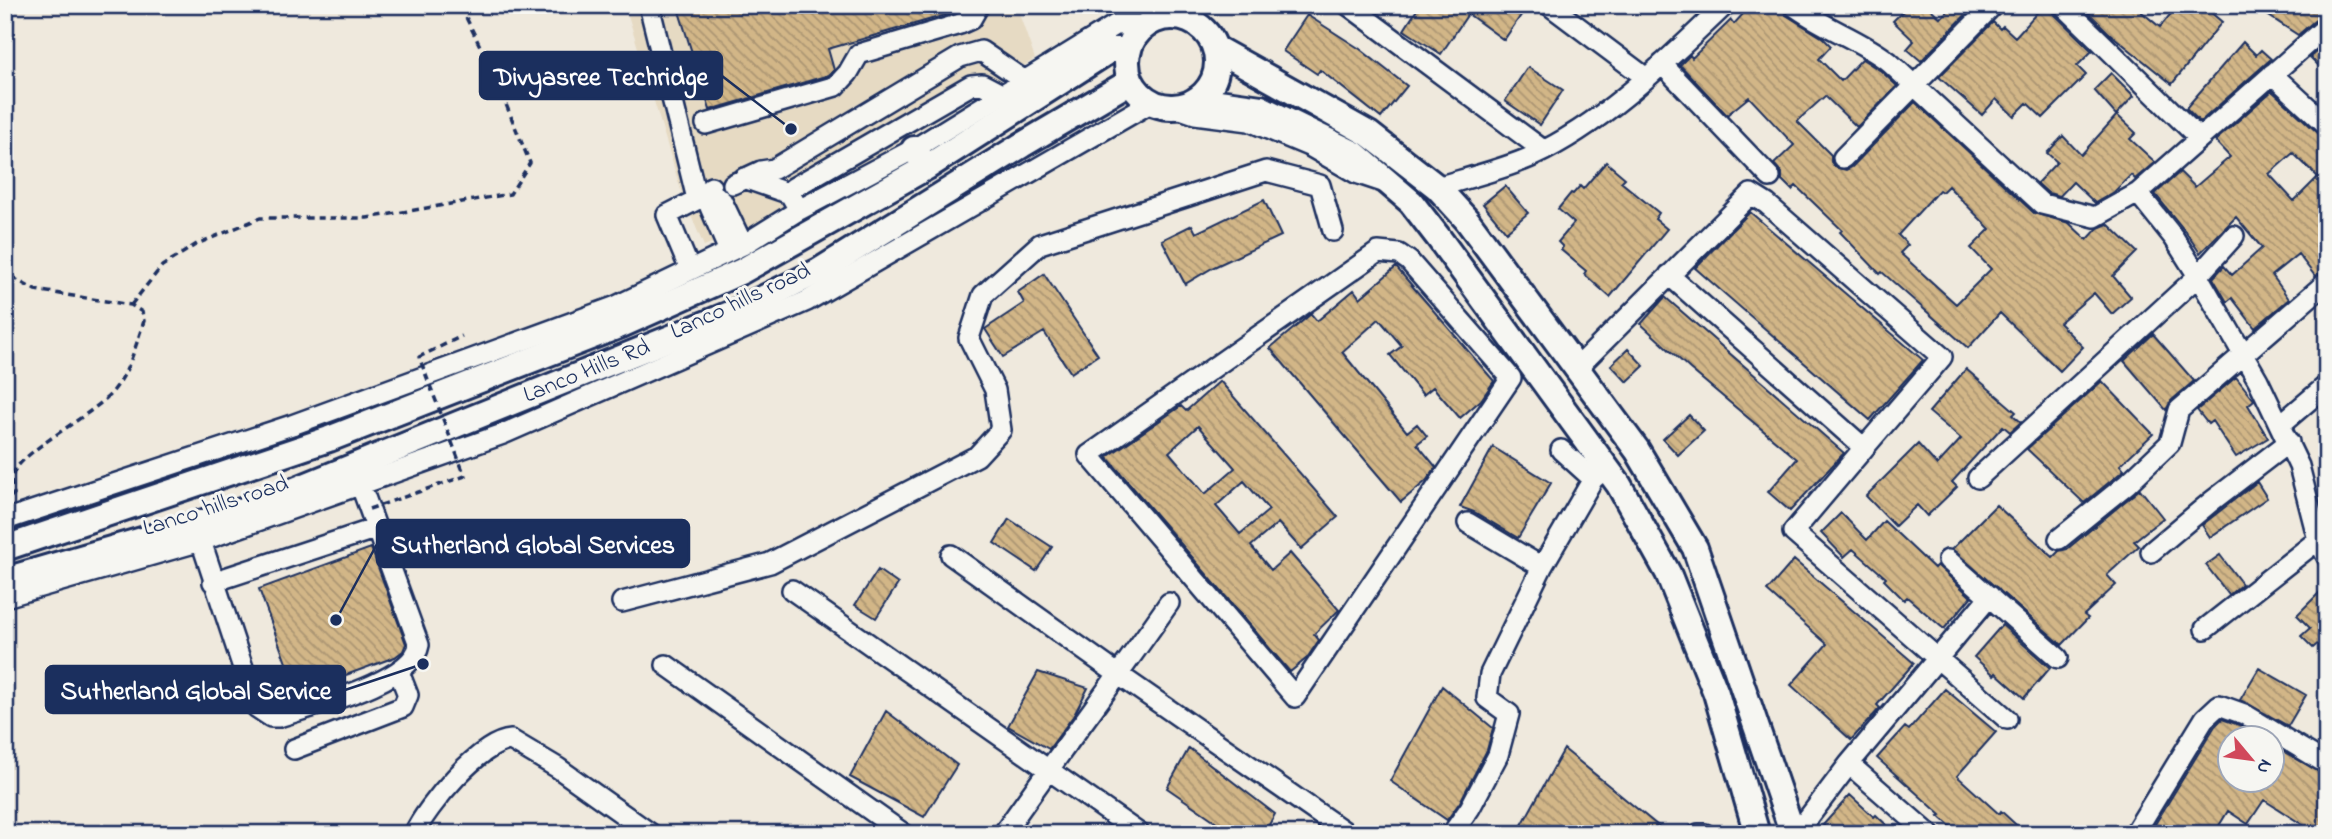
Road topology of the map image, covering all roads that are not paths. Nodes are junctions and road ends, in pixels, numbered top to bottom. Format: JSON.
{"nodes":[{"id":1,"x":649,"y":5,"type":"edge"},
{"id":2,"x":979,"y":5,"type":"edge"},
{"id":3,"x":1348,"y":5,"type":"edge"},
{"id":4,"x":1549,"y":5,"type":"edge"},
{"id":5,"x":1725,"y":5,"type":"edge"},
{"id":6,"x":1793,"y":5,"type":"edge"},
{"id":7,"x":1993,"y":5,"type":"edge"},
{"id":8,"x":2063,"y":5,"type":"edge"},
{"id":9,"x":1160,"y":15,"type":"edge"},
{"id":10,"x":2327,"y":26,"type":"edge"},
{"id":11,"x":1215,"y":48,"type":"junction"},
{"id":12,"x":1129,"y":50,"type":"junction"},
{"id":13,"x":1662,"y":64,"type":"junction"},
{"id":14,"x":2272,"y":74,"type":"junction"},
{"id":15,"x":1646,"y":77,"type":"junction"},
{"id":16,"x":1131,"y":80,"type":"junction"},
{"id":17,"x":1025,"y":81,"type":"junction"},
{"id":18,"x":1916,"y":86,"type":"junction"},
{"id":19,"x":1003,"y":95,"type":"junction"},
{"id":20,"x":1197,"y":99,"type":"junction"},
{"id":21,"x":1162,"y":104,"type":"junction"},
{"id":22,"x":706,"y":124,"type":"dead end"},
{"id":23,"x":2327,"y":125,"type":"edge"},
{"id":24,"x":2199,"y":138,"type":"junction"},
{"id":25,"x":1543,"y":150,"type":"junction"},
{"id":26,"x":921,"y":158,"type":"junction"},
{"id":27,"x":1843,"y":158,"type":"dead end"},
{"id":28,"x":1352,"y":170,"type":"junction"},
{"id":29,"x":1770,"y":177,"type":"dead end"},
{"id":30,"x":1320,"y":185,"type":"junction"},
{"id":31,"x":1391,"y":185,"type":"junction"},
{"id":32,"x":1437,"y":187,"type":"junction"},
{"id":33,"x":706,"y":192,"type":"junction"},
{"id":34,"x":2138,"y":193,"type":"junction"},
{"id":35,"x":795,"y":202,"type":"junction"},
{"id":36,"x":1333,"y":231,"type":"dead end"},
{"id":37,"x":2234,"y":236,"type":"dead end"},
{"id":38,"x":736,"y":248,"type":"junction"},
{"id":39,"x":690,"y":270,"type":"junction"},
{"id":40,"x":1669,"y":275,"type":"junction"},
{"id":41,"x":2198,"y":276,"type":"junction"},
{"id":42,"x":2327,"y":282,"type":"edge"},
{"id":43,"x":1482,"y":297,"type":"junction"},
{"id":44,"x":1451,"y":308,"type":"junction"},
{"id":45,"x":761,"y":310,"type":"junction"},
{"id":46,"x":617,"y":316,"type":"junction"},
{"id":47,"x":1466,"y":326,"type":"junction"},
{"id":48,"x":2243,"y":354,"type":"junction"},
{"id":49,"x":1577,"y":368,"type":"junction"},
{"id":50,"x":2327,"y":385,"type":"edge"},
{"id":51,"x":352,"y":431,"type":"junction"},
{"id":52,"x":2284,"y":433,"type":"junction"},
{"id":53,"x":1864,"y":447,"type":"junction"},
{"id":54,"x":1561,"y":450,"type":"dead end"},
{"id":55,"x":1599,"y":474,"type":"junction"},
{"id":56,"x":361,"y":475,"type":"junction"},
{"id":57,"x":1978,"y":478,"type":"dead end"},
{"id":58,"x":294,"y":499,"type":"junction"},
{"id":59,"x":5,"y":520,"type":"edge"},
{"id":60,"x":1468,"y":523,"type":"dead end"},
{"id":61,"x":377,"y":528,"type":"junction"},
{"id":62,"x":2059,"y":539,"type":"dead end"},
{"id":63,"x":201,"y":541,"type":"junction"},
{"id":64,"x":5,"y":548,"type":"edge"},
{"id":65,"x":2322,"y":549,"type":"edge"},
{"id":66,"x":2151,"y":552,"type":"dead end"},
{"id":67,"x":951,"y":555,"type":"dead end"},
{"id":68,"x":1948,"y":559,"type":"dead end"},
{"id":69,"x":1542,"y":567,"type":"junction"},
{"id":70,"x":5,"y":580,"type":"edge"},
{"id":71,"x":214,"y":582,"type":"junction"},
{"id":72,"x":792,"y":590,"type":"dead end"},
{"id":73,"x":1990,"y":596,"type":"junction"},
{"id":74,"x":5,"y":597,"type":"edge"},
{"id":75,"x":622,"y":602,"type":"dead end"},
{"id":76,"x":1169,"y":603,"type":"dead end"},
{"id":77,"x":2205,"y":629,"type":"dead end"},
{"id":78,"x":2058,"y":658,"type":"dead end"},
{"id":79,"x":1937,"y":659,"type":"junction"},
{"id":80,"x":666,"y":664,"type":"dead end"},
{"id":81,"x":399,"y":672,"type":"junction"},
{"id":82,"x":1739,"y":675,"type":"junction"},
{"id":83,"x":1119,"y":676,"type":"junction"},
{"id":84,"x":1712,"y":683,"type":"junction"},
{"id":85,"x":2007,"y":719,"type":"dead end"},
{"id":86,"x":294,"y":749,"type":"dead end"},
{"id":87,"x":1849,"y":764,"type":"junction"},
{"id":88,"x":2327,"y":764,"type":"edge"},
{"id":89,"x":1048,"y":769,"type":"junction"},
{"id":90,"x":414,"y":834,"type":"edge"},
{"id":91,"x":651,"y":834,"type":"edge"},
{"id":92,"x":904,"y":834,"type":"edge"},
{"id":93,"x":1003,"y":834,"type":"edge"},
{"id":94,"x":1140,"y":834,"type":"edge"},
{"id":95,"x":1348,"y":834,"type":"edge"},
{"id":96,"x":1452,"y":834,"type":"edge"},
{"id":97,"x":1698,"y":834,"type":"edge"},
{"id":98,"x":1704,"y":834,"type":"edge"},
{"id":99,"x":1757,"y":834,"type":"edge"},
{"id":100,"x":1795,"y":834,"type":"edge"},
{"id":101,"x":1929,"y":834,"type":"edge"},
{"id":102,"x":2134,"y":834,"type":"edge"}],
"edges":[{"from":1,"to":33,"type":"street"},
{"from":2,"to":22,"type":"street"},
{"from":3,"to":25,"type":"street"},
{"from":4,"to":15,"type":"street"},
{"from":5,"to":13,"type":"street"},
{"from":6,"to":18,"type":"street"},
{"from":7,"to":18,"type":"street"},
{"from":8,"to":24,"type":"street"},
{"from":9,"to":11,"type":"main road"},
{"from":9,"to":12,"type":"main road"},
{"from":9,"to":17,"type":"street","name":"Lanco hills road"},
{"from":10,"to":14,"type":"street"},
{"from":11,"to":20,"type":"main road"},
{"from":11,"to":32,"type":"main road"},
{"from":12,"to":16,"type":"main road"},
{"from":12,"to":26,"type":"main road","name":"Lanco Hills Rd"},
{"from":13,"to":15,"type":"street"},
{"from":13,"to":29,"type":"street"},
{"from":14,"to":23,"type":"street"},
{"from":14,"to":24,"type":"street"},
{"from":15,"to":25,"type":"street"},
{"from":16,"to":21,"type":"main road"},
{"from":16,"to":45,"type":"main road","name":"Lanco Hills Rd"},
{"from":17,"to":19,"type":"street","name":"Lanco hills road"},
{"from":17,"to":35,"type":"street"},
{"from":18,"to":27,"type":"street"},
{"from":18,"to":34,"type":"street"},
{"from":19,"to":26,"type":"street","name":"Lanco hills road"},
{"from":19,"to":35,"type":"street"},
{"from":20,"to":21,"type":"main road"},
{"from":20,"to":31,"type":"main road"},
{"from":21,"to":28,"type":"street"},
{"from":21,"to":45,"type":"street","name":"Lanco hills road"},
{"from":24,"to":34,"type":"street"},
{"from":25,"to":32,"type":"street"},
{"from":26,"to":35,"type":"street","name":"Lanco hills road"},
{"from":26,"to":46,"type":"main road","name":"Lanco Hills Rd"},
{"from":28,"to":30,"type":"street"},
{"from":28,"to":31,"type":"street"},
{"from":30,"to":36,"type":"street"},
{"from":30,"to":75,"type":"street"},
{"from":31,"to":43,"type":"main road"},
{"from":32,"to":49,"type":"main road"},
{"from":33,"to":38,"type":"street"},
{"from":33,"to":39,"type":"street"},
{"from":34,"to":41,"type":"street"},
{"from":35,"to":38,"type":"street","name":"Lanco hills road"},
{"from":37,"to":41,"type":"street"},
{"from":38,"to":39,"type":"street","name":"Lanco hills road"},
{"from":39,"to":46,"type":"street","name":"Lanco hills road"},
{"from":40,"to":49,"type":"street"},
{"from":40,"to":53,"type":"street"},
{"from":40,"to":53,"type":"street"},
{"from":41,"to":48,"type":"street"},
{"from":41,"to":57,"type":"street"},
{"from":42,"to":48,"type":"street"},
{"from":43,"to":44,"type":"street"},
{"from":43,"to":47,"type":"street"},
{"from":43,"to":55,"type":"main road"},
{"from":44,"to":47,"type":"street"},
{"from":44,"to":47,"type":"street"},
{"from":45,"to":56,"type":"main road","name":"Lanco Hills Rd"},
{"from":46,"to":51,"type":"main road","name":"Lanco Hills Rd"},
{"from":46,"to":59,"type":"street","name":"Lanco hills road"},
{"from":48,"to":52,"type":"street"},
{"from":48,"to":62,"type":"street"},
{"from":49,"to":82,"type":"main road"},
{"from":50,"to":52,"type":"street"},
{"from":51,"to":56,"type":"main road"},
{"from":51,"to":64,"type":"main road","name":"Lanco Hills Rd"},
{"from":52,"to":65,"type":"street"},
{"from":52,"to":66,"type":"street"},
{"from":53,"to":79,"type":"street"},
{"from":54,"to":55,"type":"street"},
{"from":55,"to":69,"type":"street"},
{"from":55,"to":84,"type":"main road"},
{"from":56,"to":58,"type":"main road","name":"Lanco Hills Rd"},
{"from":56,"to":61,"type":"street"},
{"from":58,"to":63,"type":"street","name":"Lanco hills road"},
{"from":58,"to":70,"type":"main road","name":"Lanco Hills Rd"},
{"from":60,"to":69,"type":"street"},
{"from":61,"to":71,"type":"street"},
{"from":61,"to":81,"type":"street"},
{"from":63,"to":71,"type":"street"},
{"from":63,"to":74,"type":"street","name":"Lanco hills road"},
{"from":65,"to":77,"type":"street"},
{"from":67,"to":83,"type":"street"},
{"from":68,"to":73,"type":"street"},
{"from":69,"to":96,"type":"street"},
{"from":71,"to":81,"type":"street"},
{"from":72,"to":89,"type":"street"},
{"from":73,"to":78,"type":"street"},
{"from":73,"to":79,"type":"street"},
{"from":76,"to":83,"type":"street"},
{"from":79,"to":85,"type":"street"},
{"from":79,"to":87,"type":"street"},
{"from":80,"to":92,"type":"street"},
{"from":81,"to":86,"type":"street"},
{"from":82,"to":84,"type":"main road"},
{"from":82,"to":100,"type":"main road"},
{"from":83,"to":89,"type":"street"},
{"from":83,"to":95,"type":"street"},
{"from":84,"to":99,"type":"main road"},
{"from":87,"to":100,"type":"street"},
{"from":87,"to":101,"type":"street"},
{"from":88,"to":102,"type":"street"},
{"from":89,"to":93,"type":"street"},
{"from":89,"to":94,"type":"street"},
{"from":90,"to":91,"type":"street"},
{"from":97,"to":98,"type":"street"}]}
